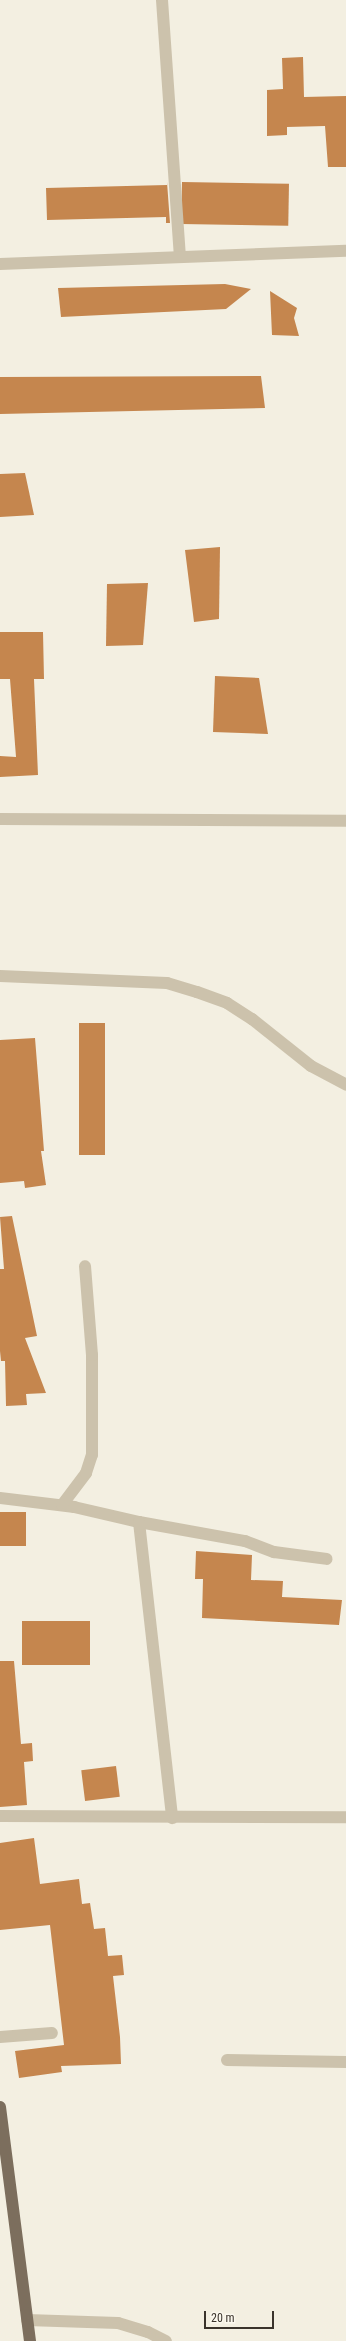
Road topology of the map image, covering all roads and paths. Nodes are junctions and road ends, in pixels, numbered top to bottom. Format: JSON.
{"nodes":[{"id":1,"x":162,"y":0,"type":"edge"},
{"id":2,"x":346,"y":251,"type":"edge"},
{"id":3,"x":180,"y":256,"type":"junction"},
{"id":4,"x":0,"y":264,"type":"edge"},
{"id":5,"x":0,"y":819,"type":"edge"},
{"id":6,"x":346,"y":821,"type":"edge"},
{"id":7,"x":0,"y":976,"type":"edge"},
{"id":8,"x":346,"y":1086,"type":"edge"},
{"id":9,"x":85,"y":1266,"type":"dead end"},
{"id":10,"x":0,"y":1498,"type":"edge"},
{"id":11,"x":62,"y":1505,"type":"junction"},
{"id":12,"x":139,"y":1522,"type":"junction"},
{"id":13,"x":327,"y":1559,"type":"dead end"},
{"id":14,"x":0,"y":1816,"type":"edge"},
{"id":15,"x":346,"y":1817,"type":"edge"},
{"id":16,"x":172,"y":1818,"type":"junction"},
{"id":17,"x":52,"y":2033,"type":"dead end"},
{"id":18,"x":0,"y":2037,"type":"edge"},
{"id":19,"x":227,"y":2060,"type":"dead end"},
{"id":20,"x":346,"y":2062,"type":"edge"},
{"id":21,"x":0,"y":2107,"type":"edge"},
{"id":22,"x":27,"y":2320,"type":"junction"},
{"id":23,"x":30,"y":2341,"type":"edge"},
{"id":24,"x":166,"y":2341,"type":"edge"}],
"edges":[{"from":1,"to":3,"type":"street"},
{"from":2,"to":3,"type":"street"},
{"from":3,"to":4,"type":"street"},
{"from":5,"to":6,"type":"street"},
{"from":7,"to":8,"type":"street"},
{"from":9,"to":11,"type":"street"},
{"from":10,"to":11,"type":"street"},
{"from":11,"to":12,"type":"street"},
{"from":12,"to":13,"type":"street"},
{"from":12,"to":16,"type":"street"},
{"from":14,"to":16,"type":"street"},
{"from":15,"to":16,"type":"street"},
{"from":17,"to":18,"type":"street"},
{"from":19,"to":20,"type":"street"},
{"from":21,"to":22,"type":"main road"},
{"from":22,"to":23,"type":"main road"},
{"from":22,"to":24,"type":"street"}]}
